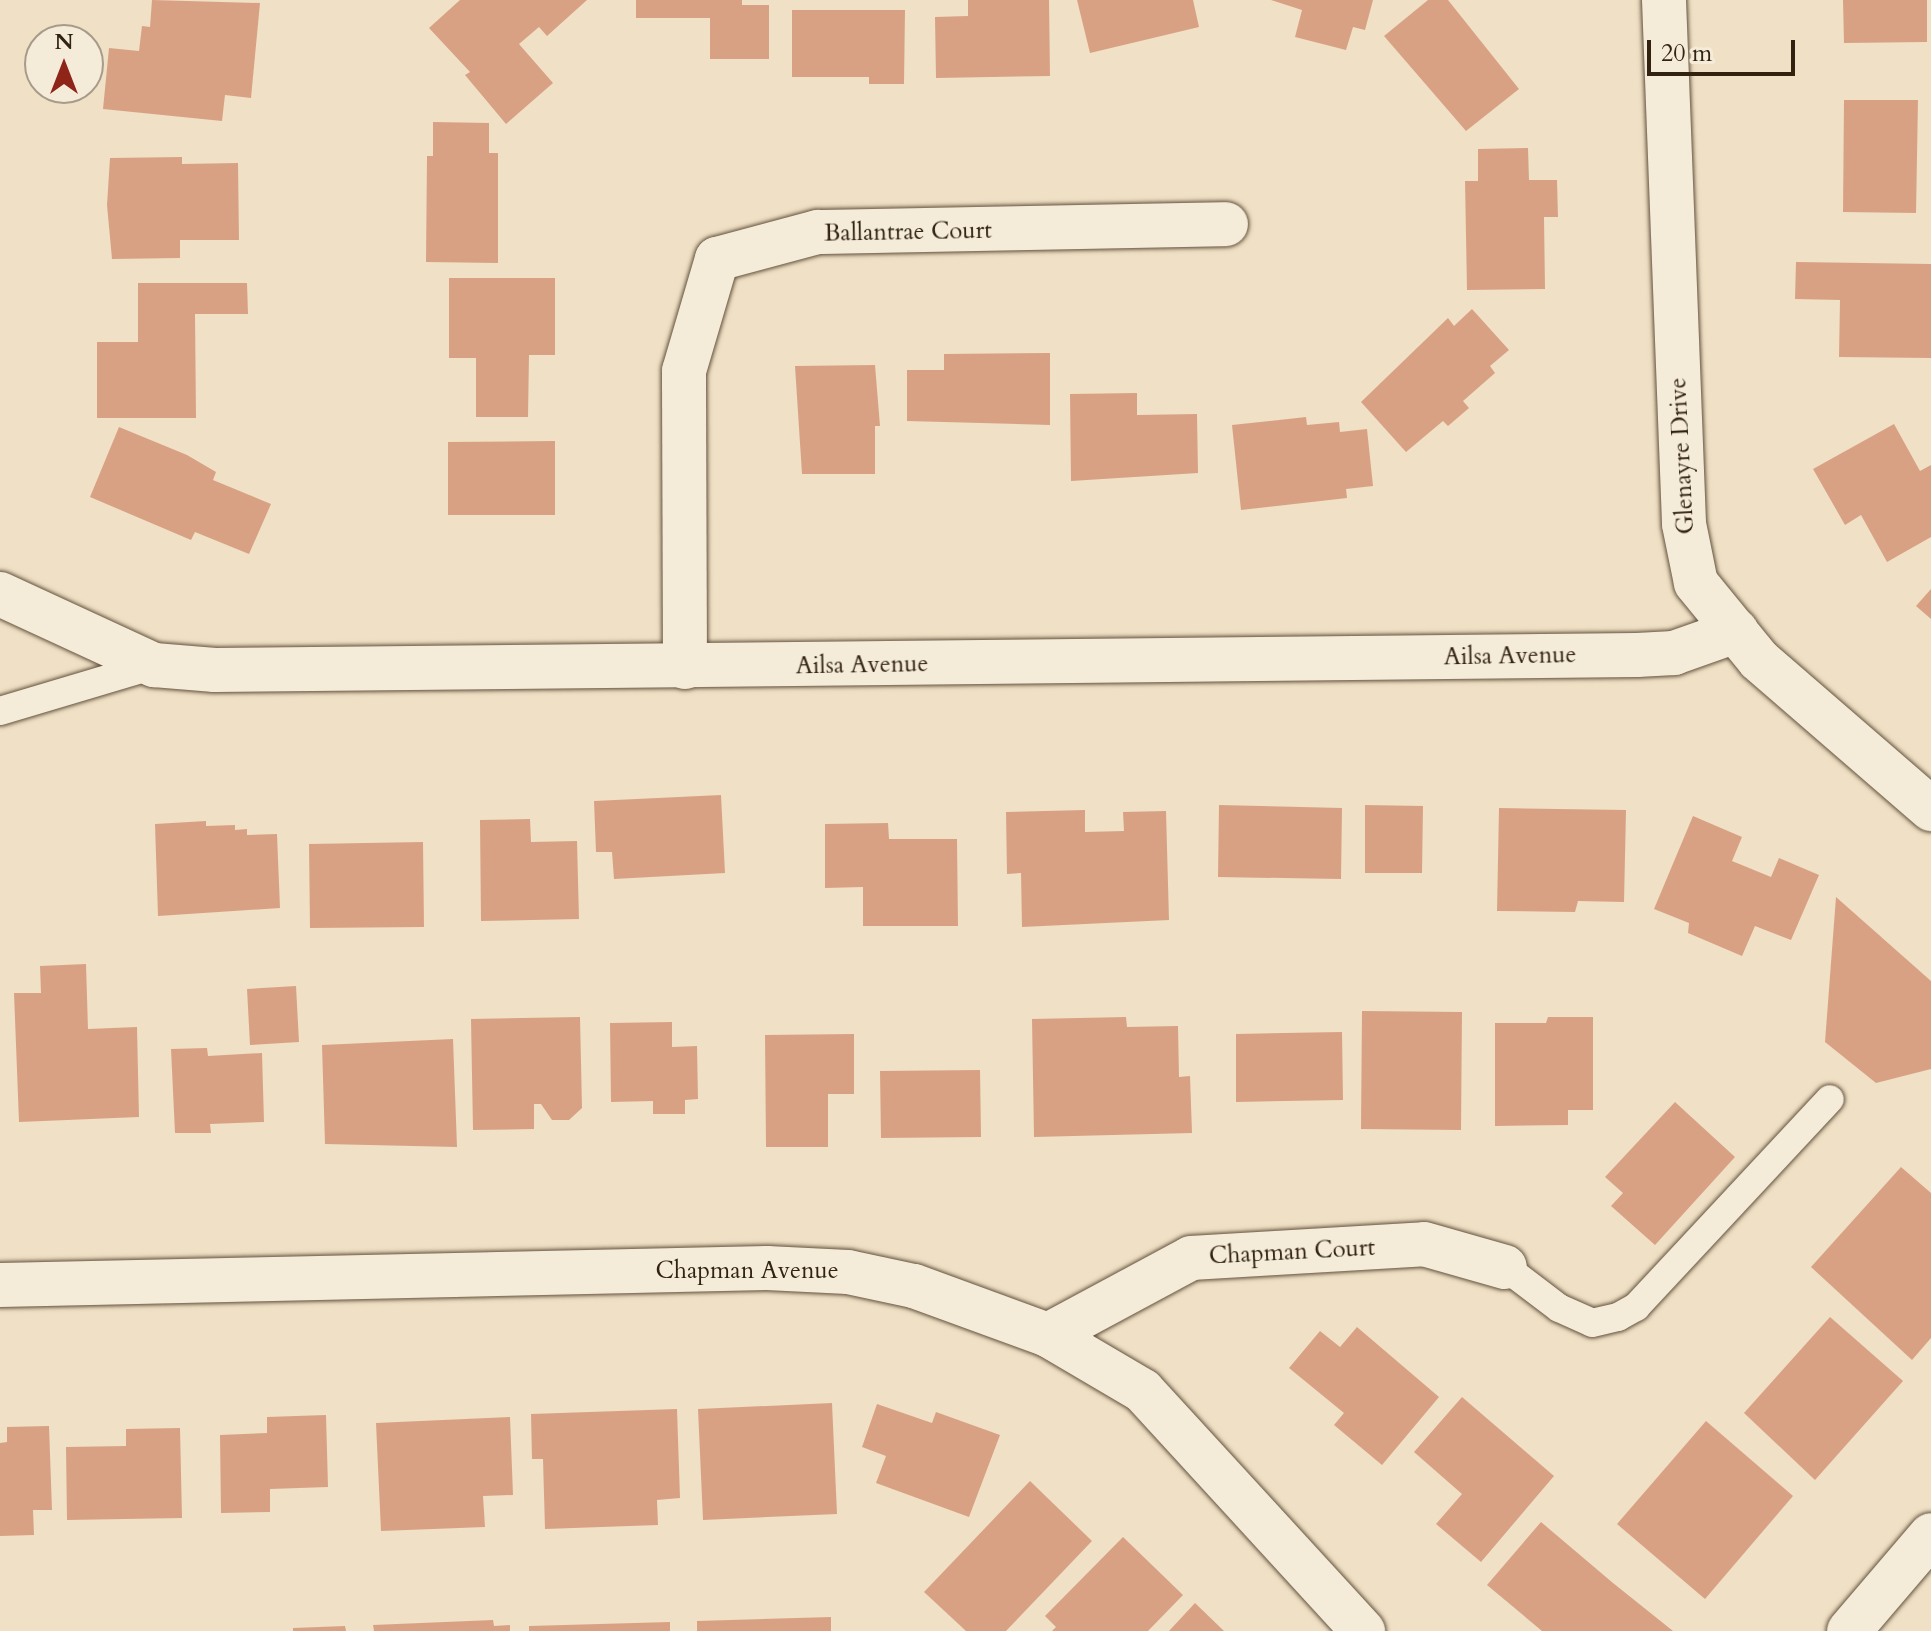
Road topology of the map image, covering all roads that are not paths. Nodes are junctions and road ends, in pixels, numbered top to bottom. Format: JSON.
{"nodes":[{"id":1,"x":1664,"y":0,"type":"edge"},
{"id":2,"x":1226,"y":224,"type":"dead end"},
{"id":3,"x":0,"y":594,"type":"edge"},
{"id":4,"x":1736,"y":631,"type":"junction"},
{"id":5,"x":154,"y":665,"type":"junction"},
{"id":6,"x":685,"y":667,"type":"junction"},
{"id":7,"x":0,"y":711,"type":"edge"},
{"id":8,"x":1931,"y":809,"type":"edge"},
{"id":9,"x":1830,"y":1099,"type":"dead end"},
{"id":10,"x":1505,"y":1267,"type":"joint"},
{"id":11,"x":0,"y":1285,"type":"edge"},
{"id":12,"x":1048,"y":1335,"type":"junction"},
{"id":13,"x":1931,"y":1535,"type":"edge"},
{"id":14,"x":1363,"y":1631,"type":"edge"},
{"id":15,"x":1849,"y":1631,"type":"edge"}],
"edges":[{"from":1,"to":4,"type":"street","name":"Glenayre Drive"},
{"from":2,"to":6,"type":"street","name":"Ballantrae Court"},
{"from":3,"to":5,"type":"street","name":"Ailsa Avenue"},
{"from":4,"to":6,"type":"street","name":"Ailsa Avenue"},
{"from":4,"to":8,"type":"street","name":"Glenayre Drive"},
{"from":5,"to":6,"type":"street","name":"Ailsa Avenue"},
{"from":5,"to":7,"type":"lane"},
{"from":9,"to":10,"type":"lane"},
{"from":10,"to":12,"type":"street","name":"Chapman Court"},
{"from":11,"to":12,"type":"street","name":"Chapman Avenue"},
{"from":12,"to":14,"type":"street","name":"Chapman Avenue"},
{"from":13,"to":15,"type":"street"}]}
